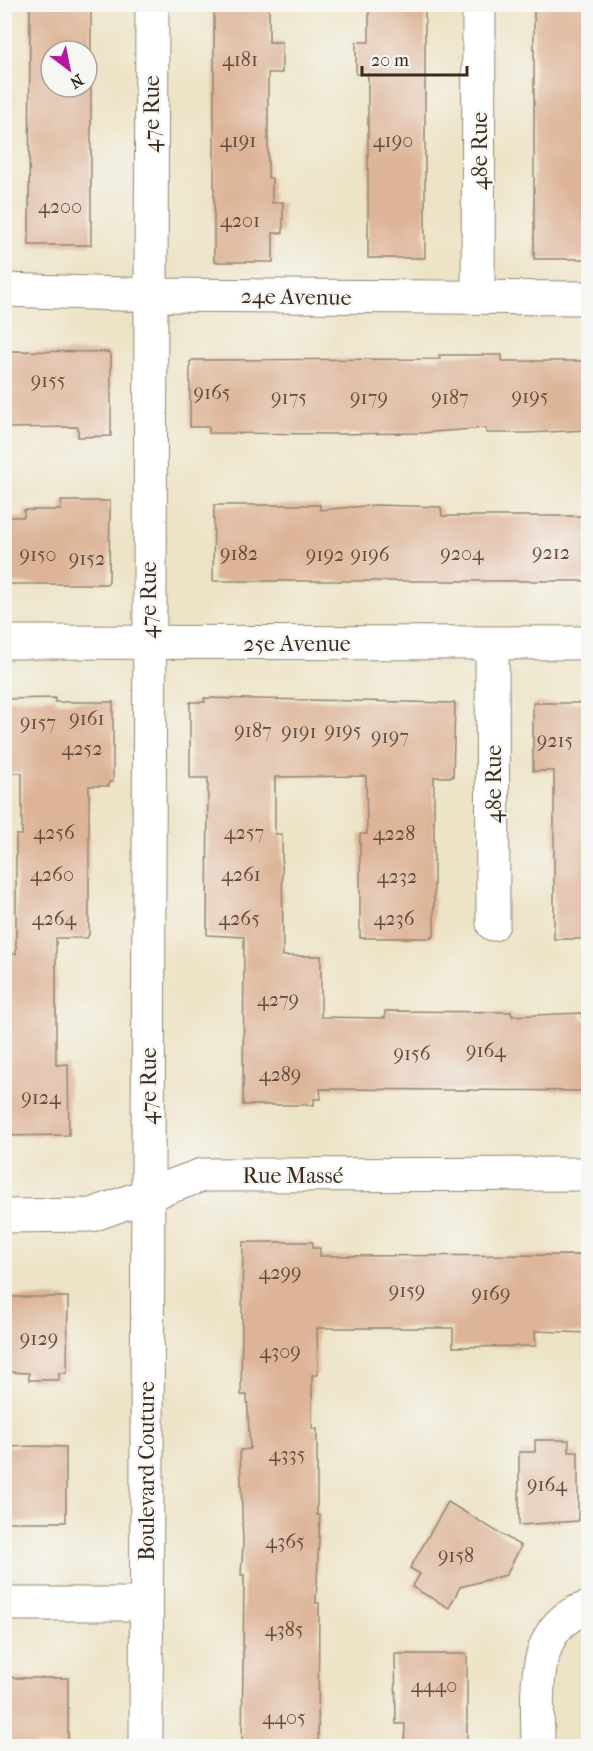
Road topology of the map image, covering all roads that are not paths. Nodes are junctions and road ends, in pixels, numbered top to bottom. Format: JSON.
{"nodes":[{"id":1,"x":152,"y":4,"type":"edge"},
{"id":2,"x":479,"y":4,"type":"edge"},
{"id":3,"x":4,"y":290,"type":"edge"},
{"id":4,"x":150,"y":294,"type":"junction"},
{"id":5,"x":478,"y":297,"type":"junction"},
{"id":6,"x":588,"y":298,"type":"edge"},
{"id":7,"x":4,"y":642,"type":"edge"},
{"id":8,"x":148,"y":643,"type":"junction"},
{"id":9,"x":588,"y":643,"type":"edge"},
{"id":10,"x":492,"y":644,"type":"junction"},
{"id":11,"x":493,"y":924,"type":"dead end"},
{"id":12,"x":588,"y":1174,"type":"edge"},
{"id":13,"x":149,"y":1195,"type":"junction"},
{"id":14,"x":4,"y":1216,"type":"edge"},
{"id":15,"x":4,"y":1604,"type":"edge"},
{"id":16,"x":146,"y":1604,"type":"junction"},
{"id":17,"x":588,"y":1608,"type":"edge"},
{"id":18,"x":146,"y":1746,"type":"edge"},
{"id":19,"x":538,"y":1746,"type":"edge"}],
"edges":[{"from":1,"to":4,"type":"street","name":"47e Rue"},
{"from":2,"to":5,"type":"street","name":"48e Rue"},
{"from":3,"to":4,"type":"street","name":"24e Avenue"},
{"from":4,"to":5,"type":"street","name":"24e Avenue"},
{"from":4,"to":8,"type":"street","name":"47e Rue"},
{"from":5,"to":6,"type":"street","name":"24e Avenue"},
{"from":7,"to":8,"type":"street","name":"25e Avenue"},
{"from":8,"to":10,"type":"street","name":"25e Avenue"},
{"from":8,"to":13,"type":"street","name":"47e Rue"},
{"from":9,"to":10,"type":"street","name":"25e Avenue"},
{"from":10,"to":11,"type":"street","name":"48e Rue"},
{"from":12,"to":13,"type":"street","name":"Rue Massé"},
{"from":13,"to":14,"type":"street","name":"Rue Massé"},
{"from":13,"to":16,"type":"street","name":"Boulevard Couture"},
{"from":15,"to":16,"type":"street"},
{"from":16,"to":18,"type":"street","name":"Boulevard Couture"},
{"from":17,"to":19,"type":"street"}]}
